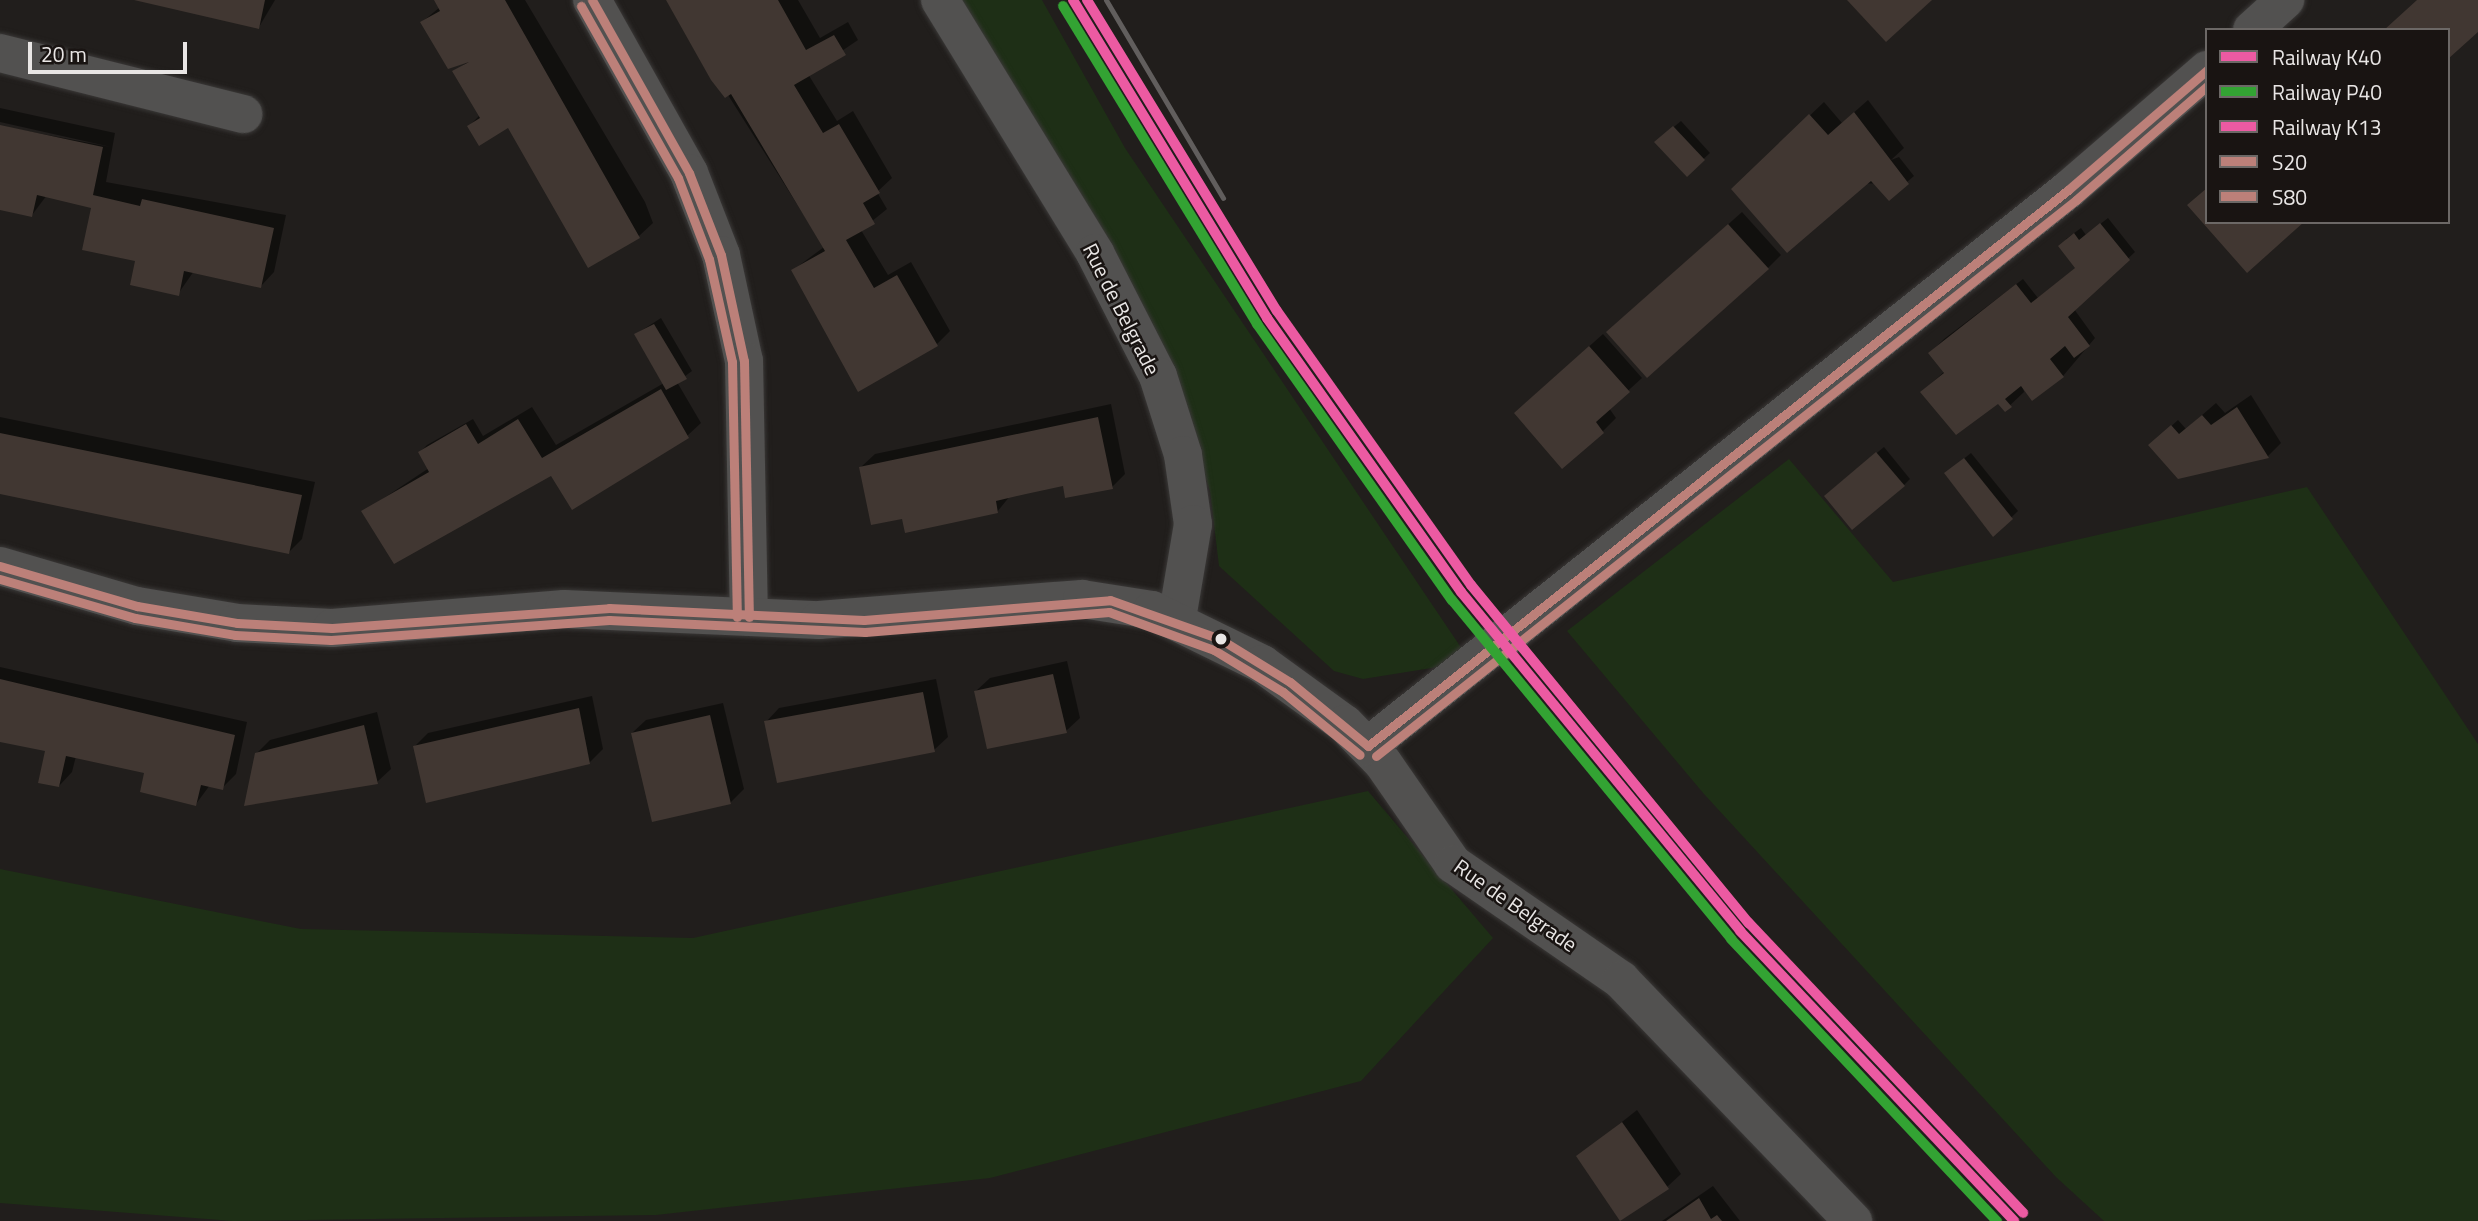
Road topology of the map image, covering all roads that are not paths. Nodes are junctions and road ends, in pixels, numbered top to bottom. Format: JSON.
{"nodes":[{"id":1,"x":592,"y":0,"type":"edge"},
{"id":2,"x":940,"y":0,"type":"edge"},
{"id":3,"x":2285,"y":0,"type":"edge"},
{"id":4,"x":2254,"y":28,"type":"edge"},
{"id":5,"x":0,"y":53,"type":"edge"},
{"id":6,"x":2205,"y":73,"type":"edge"},
{"id":7,"x":243,"y":114,"type":"dead end"},
{"id":8,"x":0,"y":566,"type":"edge"},
{"id":9,"x":749,"y":617,"type":"junction"},
{"id":10,"x":1177,"y":619,"type":"junction"},
{"id":11,"x":1368,"y":746,"type":"junction"},
{"id":12,"x":1853,"y":1221,"type":"edge"}],
"edges":[{"from":1,"to":9,"type":"street"},
{"from":2,"to":10,"type":"street","name":"Rue de Belgrade"},
{"from":3,"to":4,"type":"street"},
{"from":5,"to":7,"type":"street"},
{"from":6,"to":11,"type":"street"},
{"from":8,"to":9,"type":"street"},
{"from":9,"to":10,"type":"street"},
{"from":10,"to":11,"type":"street","name":"Rue de Belgrade"},
{"from":11,"to":12,"type":"street","name":"Rue de Belgrade"}]}
